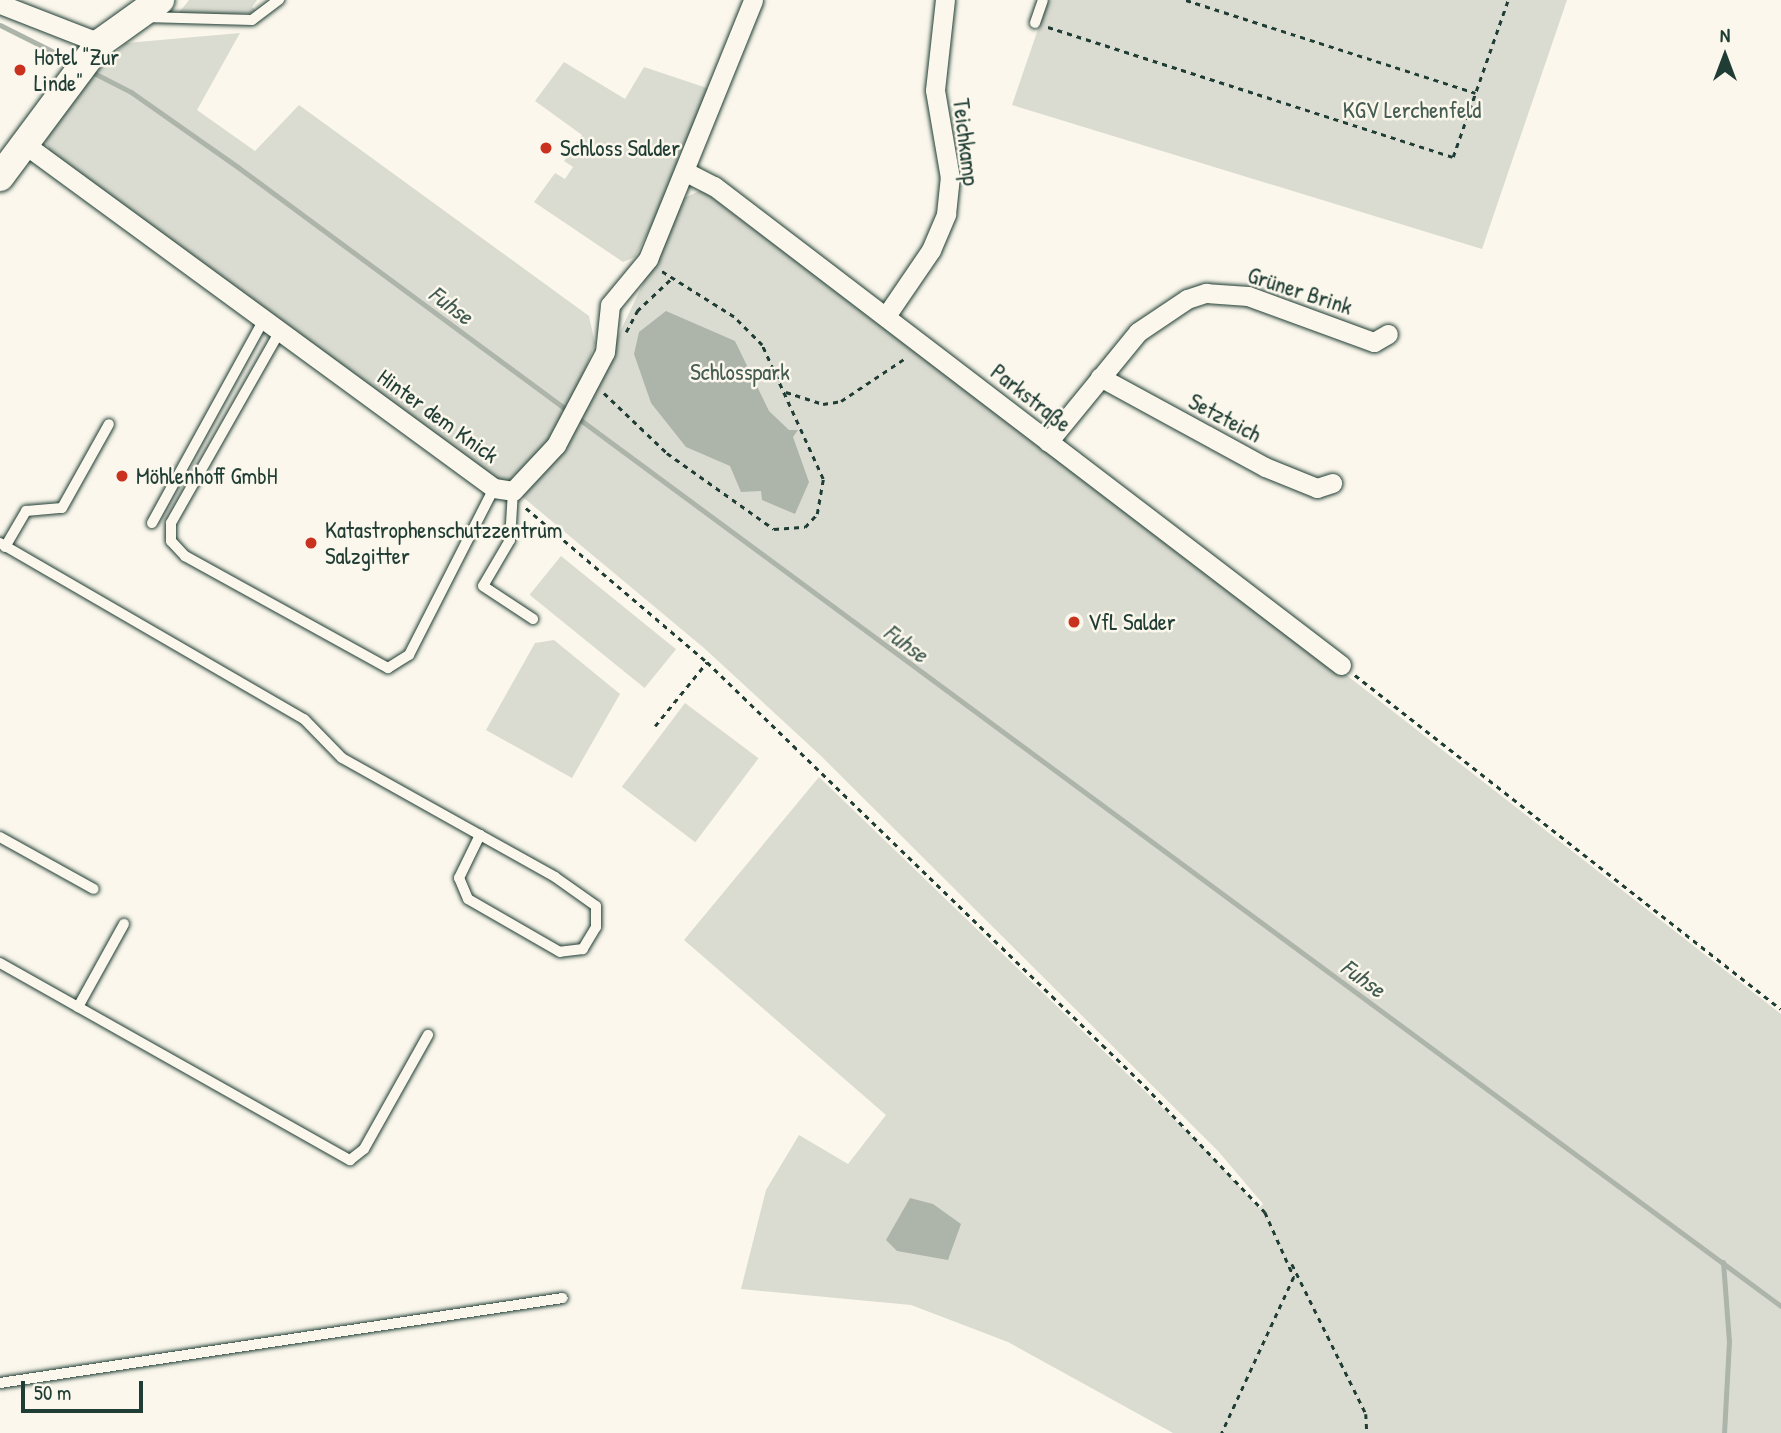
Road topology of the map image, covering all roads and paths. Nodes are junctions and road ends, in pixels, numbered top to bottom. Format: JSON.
{"nodes":[{"id":1,"x":279,"y":0,"type":"edge"},
{"id":2,"x":753,"y":0,"type":"edge"},
{"id":3,"x":945,"y":0,"type":"edge"},
{"id":4,"x":1043,"y":0,"type":"edge"},
{"id":5,"x":1186,"y":0,"type":"edge"},
{"id":6,"x":1508,"y":0,"type":"edge"},
{"id":7,"x":0,"y":2,"type":"edge"},
{"id":8,"x":152,"y":8,"type":"edge"},
{"id":9,"x":1035,"y":23,"type":"joint"},
{"id":10,"x":87,"y":59,"type":"junction"},
{"id":11,"x":1475,"y":93,"type":"junction"},
{"id":12,"x":23,"y":143,"type":"junction"},
{"id":13,"x":688,"y":173,"type":"junction"},
{"id":14,"x":0,"y":177,"type":"edge"},
{"id":15,"x":648,"y":259,"type":"junction"},
{"id":16,"x":671,"y":279,"type":"junction"},
{"id":17,"x":886,"y":316,"type":"junction"},
{"id":18,"x":272,"y":324,"type":"junction"},
{"id":19,"x":1388,"y":334,"type":"dead end"},
{"id":20,"x":621,"y":343,"type":"dead end"},
{"id":21,"x":921,"y":344,"type":"junction"},
{"id":22,"x":1100,"y":377,"type":"junction"},
{"id":23,"x":604,"y":383,"type":"dead end"},
{"id":24,"x":786,"y":392,"type":"junction"},
{"id":25,"x":109,"y":424,"type":"dead end"},
{"id":26,"x":1048,"y":442,"type":"junction"},
{"id":27,"x":1332,"y":483,"type":"dead end"},
{"id":28,"x":504,"y":489,"type":"junction"},
{"id":29,"x":152,"y":523,"type":"dead end"},
{"id":30,"x":3,"y":545,"type":"edge"},
{"id":31,"x":533,"y":619,"type":"dead end"},
{"id":32,"x":707,"y":662,"type":"junction"},
{"id":33,"x":1341,"y":665,"type":"joint"},
{"id":34,"x":655,"y":726,"type":"dead end"},
{"id":35,"x":481,"y":835,"type":"junction"},
{"id":36,"x":0,"y":837,"type":"edge"},
{"id":37,"x":94,"y":889,"type":"dead end"},
{"id":38,"x":124,"y":924,"type":"dead end"},
{"id":39,"x":0,"y":963,"type":"edge"},
{"id":40,"x":78,"y":1007,"type":"junction"},
{"id":41,"x":1781,"y":1009,"type":"edge"},
{"id":42,"x":428,"y":1035,"type":"dead end"},
{"id":43,"x":1289,"y":1258,"type":"junction"},
{"id":44,"x":564,"y":1298,"type":"dead end"},
{"id":45,"x":0,"y":1383,"type":"edge"},
{"id":46,"x":1222,"y":1433,"type":"edge"},
{"id":47,"x":1367,"y":1433,"type":"edge"}],
"edges":[{"from":1,"to":8,"type":"lane"},
{"from":2,"to":13,"type":"street","name":"Hinter dem Knick"},
{"from":3,"to":17,"type":"street","name":"Teichkamp"},
{"from":4,"to":9,"type":"lane"},
{"from":5,"to":11,"type":"path"},
{"from":6,"to":11,"type":"path"},
{"from":7,"to":10,"type":"street"},
{"from":8,"to":10,"type":"main road"},
{"from":9,"to":11,"type":"path"},
{"from":10,"to":12,"type":"main road"},
{"from":12,"to":14,"type":"main road"},
{"from":12,"to":18,"type":"street","name":"Hinter dem Knick"},
{"from":13,"to":15,"type":"street","name":"Hinter dem Knick"},
{"from":13,"to":17,"type":"street","name":"Parkstraße"},
{"from":15,"to":16,"type":"path"},
{"from":15,"to":28,"type":"street","name":"Hinter dem Knick"},
{"from":16,"to":20,"type":"path"},
{"from":16,"to":24,"type":"path"},
{"from":17,"to":21,"type":"street","name":"Parkstraße"},
{"from":18,"to":28,"type":"street","name":"Hinter dem Knick"},
{"from":18,"to":28,"type":"lane"},
{"from":18,"to":29,"type":"lane"},
{"from":19,"to":22,"type":"street","name":"Grüner Brink"},
{"from":21,"to":24,"type":"path"},
{"from":21,"to":26,"type":"street","name":"Parkstraße"},
{"from":22,"to":26,"type":"street","name":"Grüner Brink"},
{"from":22,"to":27,"type":"street","name":"Setzteich"},
{"from":23,"to":24,"type":"path"},
{"from":25,"to":30,"type":"lane"},
{"from":26,"to":33,"type":"street","name":"Parkstraße"},
{"from":28,"to":31,"type":"lane"},
{"from":28,"to":32,"type":"path"},
{"from":30,"to":35,"type":"lane"},
{"from":32,"to":34,"type":"path"},
{"from":32,"to":43,"type":"path"},
{"from":33,"to":41,"type":"path"},
{"from":35,"to":35,"type":"lane"},
{"from":36,"to":37,"type":"lane"},
{"from":38,"to":40,"type":"lane"},
{"from":39,"to":40,"type":"lane"},
{"from":40,"to":42,"type":"lane"},
{"from":43,"to":46,"type":"path"},
{"from":43,"to":47,"type":"path"},
{"from":44,"to":45,"type":"lane"}]}
